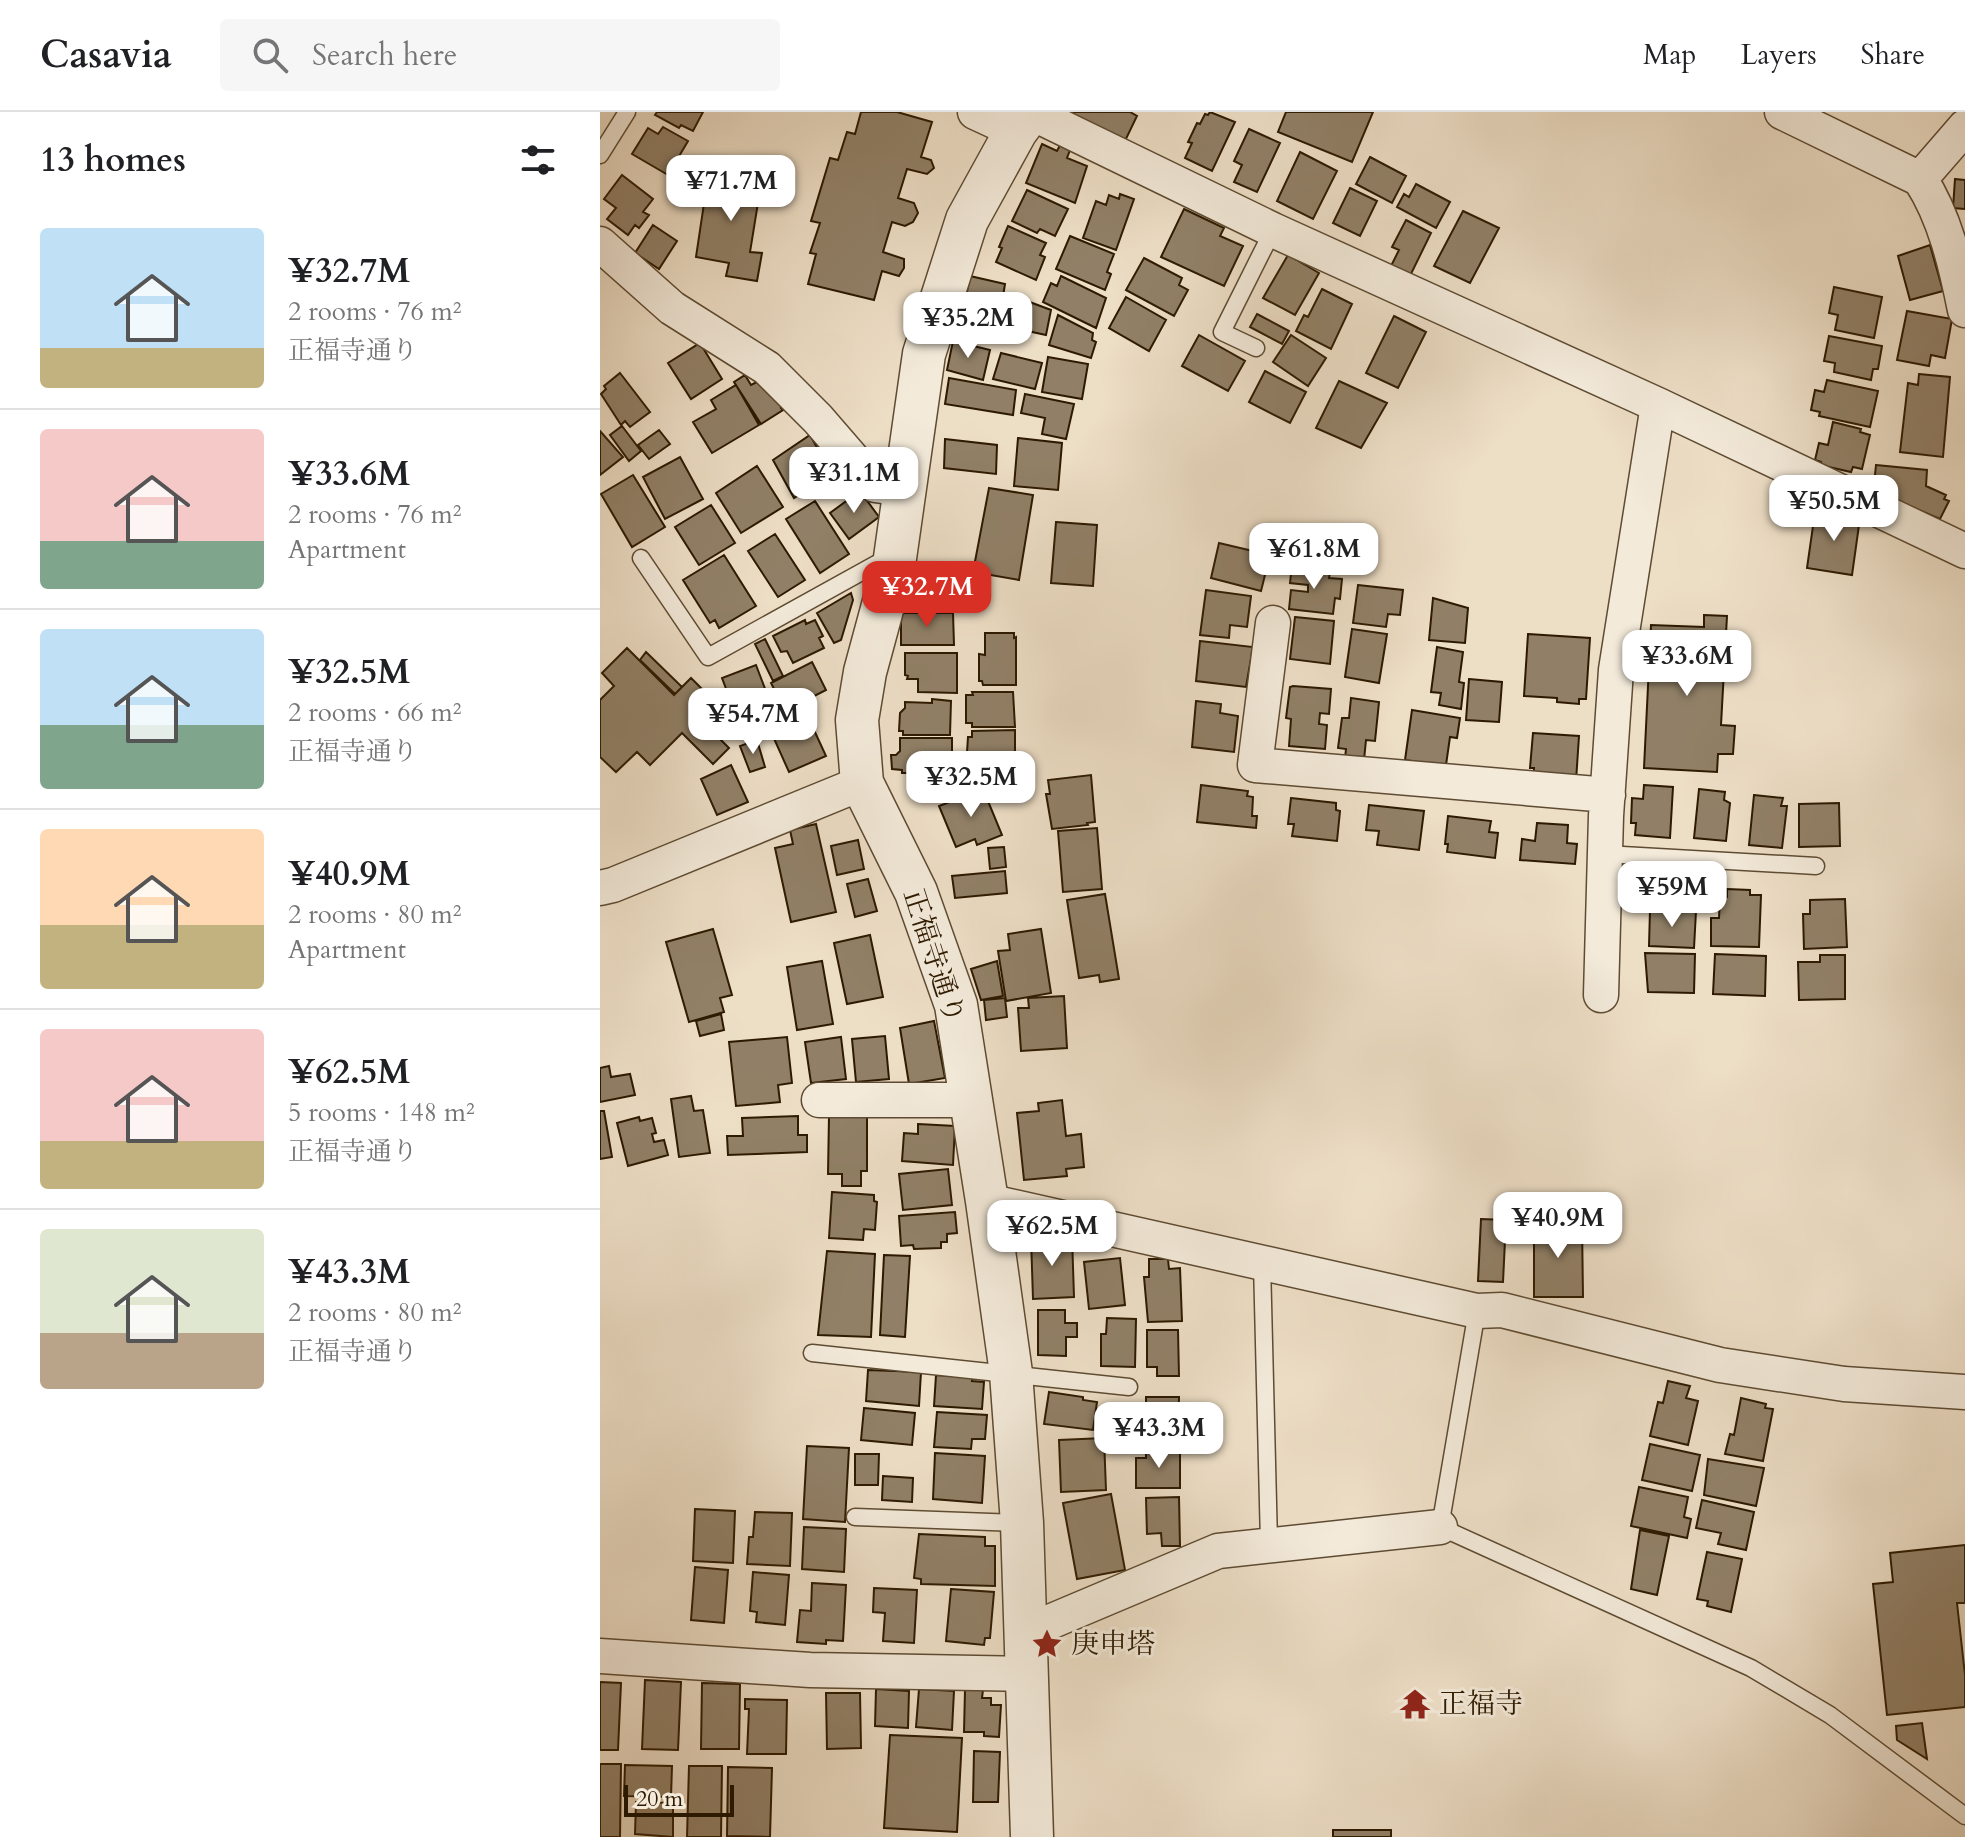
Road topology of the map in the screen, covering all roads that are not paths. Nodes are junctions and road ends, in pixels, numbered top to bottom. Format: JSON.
{"nodes":[{"id":1,"x":627,"y":112,"type":"edge"},
{"id":2,"x":975,"y":112,"type":"edge"},
{"id":3,"x":1782,"y":112,"type":"edge"},
{"id":4,"x":1025,"y":118,"type":"edge"},
{"id":5,"x":1965,"y":127,"type":"edge"},
{"id":6,"x":600,"y":155,"type":"edge"},
{"id":7,"x":1920,"y":179,"type":"junction"},
{"id":8,"x":1273,"y":230,"type":"junction"},
{"id":9,"x":600,"y":244,"type":"edge"},
{"id":10,"x":1965,"y":310,"type":"edge"},
{"id":11,"x":1256,"y":348,"type":"dead end"},
{"id":12,"x":1658,"y":405,"type":"junction"},
{"id":13,"x":905,"y":489,"type":"junction"},
{"id":14,"x":1965,"y":551,"type":"edge"},
{"id":15,"x":641,"y":558,"type":"dead end"},
{"id":16,"x":894,"y":565,"type":"junction"},
{"id":17,"x":1273,"y":623,"type":"dead end"},
{"id":18,"x":862,"y":783,"type":"junction"},
{"id":19,"x":1608,"y":795,"type":"junction"},
{"id":20,"x":1605,"y":854,"type":"junction"},
{"id":21,"x":1816,"y":866,"type":"dead end"},
{"id":22,"x":600,"y":888,"type":"edge"},
{"id":23,"x":1601,"y":995,"type":"dead end"},
{"id":24,"x":819,"y":1100,"type":"dead end"},
{"id":25,"x":969,"y":1100,"type":"junction"},
{"id":26,"x":987,"y":1201,"type":"junction"},
{"id":27,"x":1262,"y":1263,"type":"junction"},
{"id":28,"x":1477,"y":1311,"type":"junction"},
{"id":29,"x":812,"y":1353,"type":"dead end"},
{"id":30,"x":1011,"y":1373,"type":"junction"},
{"id":31,"x":1129,"y":1387,"type":"dead end"},
{"id":32,"x":1965,"y":1392,"type":"edge"},
{"id":33,"x":855,"y":1517,"type":"dead end"},
{"id":34,"x":1022,"y":1523,"type":"junction"},
{"id":35,"x":1440,"y":1527,"type":"junction"},
{"id":36,"x":1269,"y":1543,"type":"junction"},
{"id":37,"x":1026,"y":1632,"type":"junction"},
{"id":38,"x":600,"y":1656,"type":"edge"},
{"id":39,"x":1026,"y":1674,"type":"junction"},
{"id":40,"x":1965,"y":1816,"type":"edge"},
{"id":41,"x":1032,"y":1837,"type":"edge"}],
"edges":[{"from":1,"to":6,"type":"lane"},
{"from":2,"to":4,"type":"street"},
{"from":3,"to":7,"type":"street"},
{"from":4,"to":8,"type":"street"},
{"from":4,"to":13,"type":"street","name":"正福寺通り"},
{"from":5,"to":7,"type":"street"},
{"from":7,"to":10,"type":"street"},
{"from":8,"to":11,"type":"lane"},
{"from":8,"to":12,"type":"street"},
{"from":9,"to":13,"type":"street"},
{"from":12,"to":14,"type":"street"},
{"from":12,"to":19,"type":"street"},
{"from":13,"to":16,"type":"street","name":"正福寺通り"},
{"from":15,"to":16,"type":"lane"},
{"from":16,"to":18,"type":"street","name":"正福寺通り"},
{"from":17,"to":19,"type":"street"},
{"from":18,"to":22,"type":"street"},
{"from":18,"to":25,"type":"street","name":"正福寺通り"},
{"from":19,"to":20,"type":"street"},
{"from":20,"to":21,"type":"lane"},
{"from":20,"to":23,"type":"street"},
{"from":24,"to":25,"type":"street"},
{"from":25,"to":26,"type":"street","name":"正福寺通り"},
{"from":26,"to":27,"type":"street"},
{"from":26,"to":30,"type":"street","name":"正福寺通り"},
{"from":27,"to":28,"type":"street"},
{"from":27,"to":36,"type":"lane"},
{"from":28,"to":32,"type":"street"},
{"from":28,"to":35,"type":"lane"},
{"from":29,"to":30,"type":"lane"},
{"from":30,"to":31,"type":"lane"},
{"from":30,"to":34,"type":"street","name":"正福寺通り"},
{"from":33,"to":34,"type":"lane"},
{"from":34,"to":37,"type":"street","name":"正福寺通り"},
{"from":35,"to":36,"type":"street"},
{"from":35,"to":40,"type":"lane"},
{"from":36,"to":37,"type":"street"},
{"from":37,"to":39,"type":"street","name":"正福寺通り"},
{"from":38,"to":39,"type":"street"},
{"from":39,"to":41,"type":"street","name":"正福寺通り"}]}
